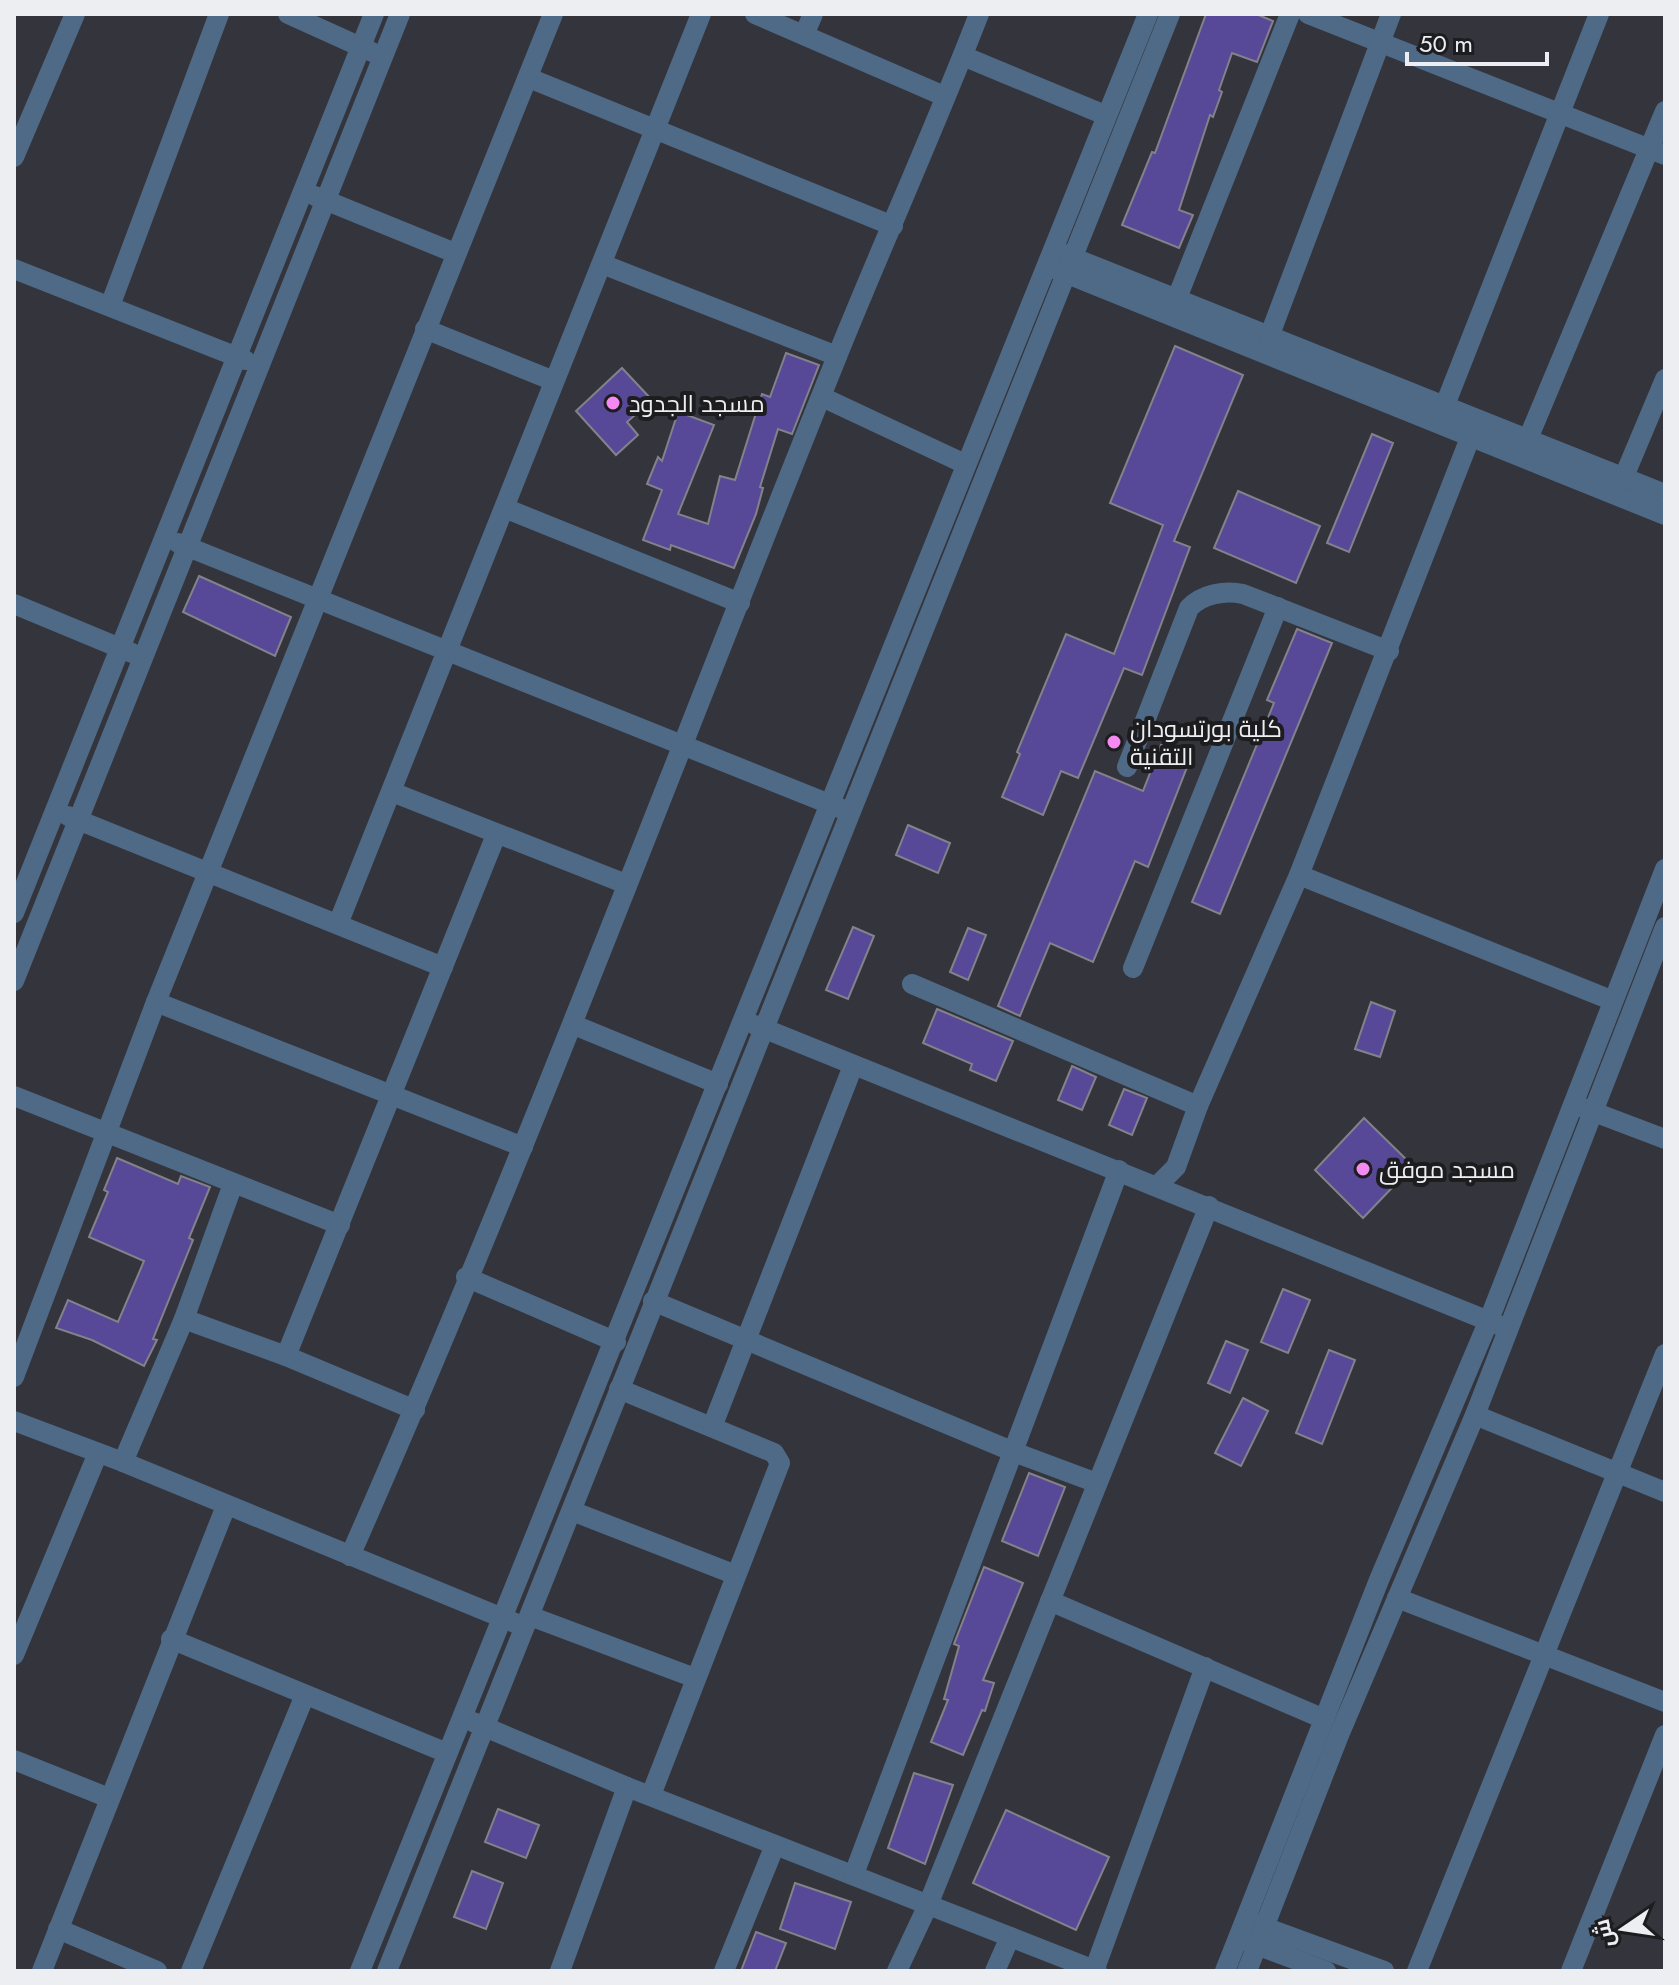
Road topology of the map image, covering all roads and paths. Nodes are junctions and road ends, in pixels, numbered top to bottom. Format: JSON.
{"nodes":[{"id":1,"x":75,"y":14,"type":"edge"},
{"id":2,"x":219,"y":14,"type":"edge"},
{"id":3,"x":288,"y":14,"type":"edge"},
{"id":4,"x":374,"y":14,"type":"edge"},
{"id":5,"x":400,"y":14,"type":"edge"},
{"id":6,"x":553,"y":14,"type":"edge"},
{"id":7,"x":701,"y":14,"type":"edge"},
{"id":8,"x":755,"y":14,"type":"edge"},
{"id":9,"x":813,"y":14,"type":"edge"},
{"id":10,"x":979,"y":14,"type":"edge"},
{"id":11,"x":1148,"y":14,"type":"edge"},
{"id":12,"x":1170,"y":14,"type":"edge"},
{"id":13,"x":1290,"y":14,"type":"edge"},
{"id":14,"x":1308,"y":14,"type":"edge"},
{"id":15,"x":1391,"y":14,"type":"edge"},
{"id":16,"x":1599,"y":14,"type":"edge"},
{"id":17,"x":804,"y":35,"type":"junction"},
{"id":18,"x":1380,"y":42,"type":"junction"},
{"id":19,"x":361,"y":47,"type":"junction"},
{"id":20,"x":963,"y":56,"type":"junction"},
{"id":21,"x":382,"y":58,"type":"junction"},
{"id":22,"x":529,"y":78,"type":"junction"},
{"id":23,"x":944,"y":96,"type":"junction"},
{"id":24,"x":1665,"y":111,"type":"edge"},
{"id":25,"x":1105,"y":115,"type":"junction"},
{"id":26,"x":1557,"y":115,"type":"junction"},
{"id":27,"x":656,"y":131,"type":"junction"},
{"id":28,"x":1658,"y":153,"type":"edge"},
{"id":29,"x":14,"y":157,"type":"edge"},
{"id":30,"x":301,"y":190,"type":"junction"},
{"id":31,"x":325,"y":200,"type":"junction"},
{"id":32,"x":893,"y":226,"type":"junction"},
{"id":33,"x":455,"y":253,"type":"junction"},
{"id":34,"x":1059,"y":262,"type":"junction"},
{"id":35,"x":602,"y":264,"type":"junction"},
{"id":36,"x":14,"y":269,"type":"edge"},
{"id":37,"x":1177,"y":298,"type":"junction"},
{"id":38,"x":110,"y":306,"type":"junction"},
{"id":39,"x":425,"y":329,"type":"junction"},
{"id":40,"x":1269,"y":337,"type":"junction"},
{"id":41,"x":235,"y":356,"type":"junction"},
{"id":42,"x":837,"y":356,"type":"junction"},
{"id":43,"x":259,"y":366,"type":"junction"},
{"id":44,"x":1665,"y":379,"type":"edge"},
{"id":45,"x":554,"y":381,"type":"junction"},
{"id":46,"x":822,"y":397,"type":"junction"},
{"id":47,"x":1445,"y":405,"type":"junction"},
{"id":48,"x":1470,"y":438,"type":"junction"},
{"id":49,"x":1528,"y":439,"type":"junction"},
{"id":50,"x":965,"y":464,"type":"junction"},
{"id":51,"x":1623,"y":479,"type":"junction"},
{"id":52,"x":1665,"y":494,"type":"edge"},
{"id":53,"x":507,"y":509,"type":"junction"},
{"id":54,"x":1665,"y":515,"type":"edge"},
{"id":55,"x":164,"y":537,"type":"junction"},
{"id":56,"x":188,"y":547,"type":"junction"},
{"id":57,"x":318,"y":601,"type":"junction"},
{"id":58,"x":740,"y":603,"type":"junction"},
{"id":59,"x":14,"y":604,"type":"edge"},
{"id":60,"x":1278,"y":607,"type":"junction"},
{"id":61,"x":120,"y":648,"type":"junction"},
{"id":62,"x":449,"y":651,"type":"junction"},
{"id":63,"x":1389,"y":651,"type":"junction"},
{"id":64,"x":143,"y":658,"type":"junction"},
{"id":65,"x":685,"y":746,"type":"junction"},
{"id":66,"x":1127,"y":767,"type":"dead end"},
{"id":67,"x":392,"y":792,"type":"junction"},
{"id":68,"x":829,"y":805,"type":"junction"},
{"id":69,"x":55,"y":811,"type":"junction"},
{"id":70,"x":850,"y":812,"type":"junction"},
{"id":71,"x":79,"y":820,"type":"junction"},
{"id":72,"x":496,"y":835,"type":"junction"},
{"id":73,"x":1665,"y":869,"type":"edge"},
{"id":74,"x":208,"y":870,"type":"junction"},
{"id":75,"x":1299,"y":875,"type":"junction"},
{"id":76,"x":626,"y":884,"type":"junction"},
{"id":77,"x":15,"y":905,"type":"edge"},
{"id":78,"x":41,"y":910,"type":"junction"},
{"id":79,"x":338,"y":924,"type":"junction"},
{"id":80,"x":1665,"y":927,"type":"edge"},
{"id":81,"x":443,"y":967,"type":"junction"},
{"id":82,"x":1133,"y":968,"type":"dead end"},
{"id":83,"x":14,"y":981,"type":"edge"},
{"id":84,"x":912,"y":984,"type":"dead end"},
{"id":85,"x":1611,"y":1000,"type":"junction"},
{"id":86,"x":156,"y":1002,"type":"junction"},
{"id":87,"x":742,"y":1020,"type":"junction"},
{"id":88,"x":574,"y":1025,"type":"junction"},
{"id":89,"x":765,"y":1029,"type":"junction"},
{"id":90,"x":853,"y":1066,"type":"junction"},
{"id":91,"x":718,"y":1084,"type":"junction"},
{"id":92,"x":14,"y":1096,"type":"edge"},
{"id":93,"x":391,"y":1097,"type":"junction"},
{"id":94,"x":1571,"y":1103,"type":"junction"},
{"id":95,"x":1198,"y":1106,"type":"junction"},
{"id":96,"x":1591,"y":1111,"type":"junction"},
{"id":97,"x":105,"y":1132,"type":"junction"},
{"id":98,"x":1665,"y":1139,"type":"edge"},
{"id":99,"x":523,"y":1147,"type":"junction"},
{"id":100,"x":1119,"y":1170,"type":"junction"},
{"id":101,"x":233,"y":1184,"type":"junction"},
{"id":102,"x":1158,"y":1185,"type":"junction"},
{"id":103,"x":1209,"y":1206,"type":"junction"},
{"id":104,"x":340,"y":1225,"type":"junction"},
{"id":105,"x":466,"y":1277,"type":"junction"},
{"id":106,"x":653,"y":1301,"type":"junction"},
{"id":107,"x":184,"y":1319,"type":"junction"},
{"id":108,"x":1489,"y":1320,"type":"junction"},
{"id":109,"x":1508,"y":1329,"type":"junction"},
{"id":110,"x":747,"y":1341,"type":"junction"},
{"id":111,"x":616,"y":1342,"type":"junction"},
{"id":112,"x":1665,"y":1354,"type":"edge"},
{"id":113,"x":286,"y":1356,"type":"junction"},
{"id":114,"x":14,"y":1377,"type":"edge"},
{"id":115,"x":619,"y":1389,"type":"junction"},
{"id":116,"x":415,"y":1410,"type":"junction"},
{"id":117,"x":1475,"y":1415,"type":"junction"},
{"id":118,"x":14,"y":1421,"type":"edge"},
{"id":119,"x":712,"y":1427,"type":"junction"},
{"id":120,"x":1014,"y":1452,"type":"junction"},
{"id":121,"x":98,"y":1453,"type":"junction"},
{"id":122,"x":123,"y":1462,"type":"junction"},
{"id":123,"x":1617,"y":1473,"type":"junction"},
{"id":124,"x":1097,"y":1483,"type":"junction"},
{"id":125,"x":1665,"y":1492,"type":"edge"},
{"id":126,"x":226,"y":1506,"type":"junction"},
{"id":127,"x":572,"y":1511,"type":"junction"},
{"id":128,"x":350,"y":1556,"type":"junction"},
{"id":129,"x":736,"y":1575,"type":"junction"},
{"id":130,"x":1397,"y":1598,"type":"junction"},
{"id":131,"x":1050,"y":1601,"type":"junction"},
{"id":132,"x":502,"y":1618,"type":"junction"},
{"id":133,"x":527,"y":1622,"type":"junction"},
{"id":134,"x":171,"y":1639,"type":"junction"},
{"id":135,"x":14,"y":1655,"type":"edge"},
{"id":136,"x":1545,"y":1655,"type":"junction"},
{"id":137,"x":1205,"y":1667,"type":"junction"},
{"id":138,"x":695,"y":1678,"type":"junction"},
{"id":139,"x":305,"y":1695,"type":"junction"},
{"id":140,"x":1665,"y":1702,"type":"edge"},
{"id":141,"x":461,"y":1717,"type":"junction"},
{"id":142,"x":1324,"y":1719,"type":"junction"},
{"id":143,"x":486,"y":1726,"type":"junction"},
{"id":144,"x":1665,"y":1735,"type":"edge"},
{"id":145,"x":447,"y":1753,"type":"junction"},
{"id":146,"x":14,"y":1760,"type":"edge"},
{"id":147,"x":627,"y":1787,"type":"junction"},
{"id":148,"x":651,"y":1795,"type":"junction"},
{"id":149,"x":109,"y":1798,"type":"junction"},
{"id":150,"x":775,"y":1845,"type":"junction"},
{"id":151,"x":854,"y":1874,"type":"junction"},
{"id":152,"x":928,"y":1905,"type":"junction"},
{"id":153,"x":58,"y":1929,"type":"junction"},
{"id":154,"x":1251,"y":1933,"type":"junction"},
{"id":155,"x":1010,"y":1937,"type":"junction"},
{"id":156,"x":42,"y":1971,"type":"edge"},
{"id":157,"x":157,"y":1971,"type":"edge"},
{"id":158,"x":191,"y":1971,"type":"edge"},
{"id":159,"x":360,"y":1971,"type":"edge"},
{"id":160,"x":387,"y":1971,"type":"edge"},
{"id":161,"x":560,"y":1971,"type":"edge"},
{"id":162,"x":724,"y":1971,"type":"edge"},
{"id":163,"x":897,"y":1971,"type":"edge"},
{"id":164,"x":995,"y":1971,"type":"edge"},
{"id":165,"x":1095,"y":1971,"type":"edge"},
{"id":166,"x":1225,"y":1971,"type":"edge"},
{"id":167,"x":1247,"y":1971,"type":"edge"},
{"id":168,"x":1326,"y":1971,"type":"edge"},
{"id":169,"x":1384,"y":1971,"type":"edge"},
{"id":170,"x":1417,"y":1971,"type":"edge"},
{"id":171,"x":1571,"y":1971,"type":"edge"}],
"edges":[{"from":1,"to":29,"type":"street"},
{"from":2,"to":38,"type":"street"},
{"from":3,"to":19,"type":"street"},
{"from":4,"to":19,"type":"street"},
{"from":5,"to":21,"type":"street"},
{"from":6,"to":22,"type":"street"},
{"from":7,"to":27,"type":"street"},
{"from":8,"to":17,"type":"street"},
{"from":9,"to":17,"type":"street"},
{"from":10,"to":20,"type":"street"},
{"from":11,"to":25,"type":"street"},
{"from":12,"to":34,"type":"street"},
{"from":13,"to":37,"type":"street"},
{"from":14,"to":18,"type":"street"},
{"from":15,"to":18,"type":"street"},
{"from":16,"to":26,"type":"street"},
{"from":17,"to":23,"type":"street"},
{"from":18,"to":26,"type":"street"},
{"from":18,"to":40,"type":"street"},
{"from":19,"to":21,"type":"street"},
{"from":19,"to":30,"type":"street"},
{"from":20,"to":23,"type":"street"},
{"from":20,"to":25,"type":"street"},
{"from":21,"to":31,"type":"street"},
{"from":22,"to":27,"type":"street"},
{"from":22,"to":33,"type":"street"},
{"from":23,"to":32,"type":"street"},
{"from":24,"to":28,"type":"street"},
{"from":25,"to":34,"type":"street"},
{"from":26,"to":28,"type":"street"},
{"from":26,"to":47,"type":"street"},
{"from":27,"to":32,"type":"street"},
{"from":27,"to":35,"type":"street"},
{"from":28,"to":49,"type":"street"},
{"from":30,"to":31,"type":"street"},
{"from":30,"to":41,"type":"street"},
{"from":31,"to":33,"type":"street"},
{"from":31,"to":43,"type":"street"},
{"from":32,"to":42,"type":"street"},
{"from":33,"to":39,"type":"street"},
{"from":34,"to":37,"type":"street"},
{"from":34,"to":48,"type":"street"},
{"from":34,"to":50,"type":"street"},
{"from":34,"to":70,"type":"street"},
{"from":35,"to":42,"type":"street"},
{"from":35,"to":45,"type":"street"},
{"from":36,"to":38,"type":"street"},
{"from":37,"to":40,"type":"street"},
{"from":38,"to":41,"type":"street"},
{"from":39,"to":45,"type":"street"},
{"from":39,"to":57,"type":"street"},
{"from":40,"to":47,"type":"street"},
{"from":41,"to":43,"type":"street"},
{"from":41,"to":55,"type":"street"},
{"from":42,"to":46,"type":"street"},
{"from":43,"to":56,"type":"street"},
{"from":44,"to":51,"type":"street"},
{"from":45,"to":53,"type":"street"},
{"from":46,"to":50,"type":"street"},
{"from":46,"to":58,"type":"street"},
{"from":47,"to":49,"type":"street"},
{"from":48,"to":54,"type":"street"},
{"from":48,"to":63,"type":"street"},
{"from":49,"to":51,"type":"street"},
{"from":50,"to":68,"type":"street"},
{"from":51,"to":52,"type":"street"},
{"from":53,"to":58,"type":"street"},
{"from":53,"to":62,"type":"street"},
{"from":55,"to":56,"type":"street"},
{"from":55,"to":61,"type":"street"},
{"from":56,"to":57,"type":"street"},
{"from":56,"to":64,"type":"street"},
{"from":57,"to":62,"type":"street"},
{"from":57,"to":74,"type":"street"},
{"from":58,"to":65,"type":"street"},
{"from":59,"to":61,"type":"street"},
{"from":60,"to":63,"type":"street"},
{"from":60,"to":66,"type":"street"},
{"from":60,"to":82,"type":"street"},
{"from":61,"to":64,"type":"street"},
{"from":61,"to":69,"type":"street"},
{"from":62,"to":65,"type":"street"},
{"from":62,"to":67,"type":"street"},
{"from":63,"to":75,"type":"street"},
{"from":64,"to":71,"type":"street"},
{"from":65,"to":68,"type":"street"},
{"from":65,"to":76,"type":"street"},
{"from":67,"to":72,"type":"street"},
{"from":67,"to":79,"type":"street"},
{"from":68,"to":70,"type":"street"},
{"from":68,"to":87,"type":"street"},
{"from":69,"to":71,"type":"street"},
{"from":69,"to":77,"type":"street"},
{"from":70,"to":89,"type":"street"},
{"from":71,"to":74,"type":"street"},
{"from":71,"to":78,"type":"street"},
{"from":72,"to":76,"type":"street"},
{"from":72,"to":81,"type":"street"},
{"from":73,"to":85,"type":"street"},
{"from":74,"to":79,"type":"street"},
{"from":74,"to":86,"type":"street"},
{"from":75,"to":85,"type":"street"},
{"from":75,"to":95,"type":"street"},
{"from":76,"to":88,"type":"street"},
{"from":77,"to":78,"type":"street"},
{"from":78,"to":83,"type":"street"},
{"from":79,"to":81,"type":"street"},
{"from":80,"to":96,"type":"street"},
{"from":81,"to":93,"type":"street"},
{"from":84,"to":95,"type":"street"},
{"from":85,"to":94,"type":"street"},
{"from":86,"to":93,"type":"street"},
{"from":86,"to":97,"type":"street"},
{"from":87,"to":89,"type":"street"},
{"from":87,"to":91,"type":"street"},
{"from":88,"to":91,"type":"street"},
{"from":88,"to":99,"type":"street"},
{"from":89,"to":90,"type":"street"},
{"from":89,"to":106,"type":"street"},
{"from":90,"to":100,"type":"street"},
{"from":90,"to":110,"type":"street"},
{"from":91,"to":111,"type":"street"},
{"from":92,"to":97,"type":"street"},
{"from":93,"to":99,"type":"street"},
{"from":93,"to":104,"type":"street"},
{"from":94,"to":96,"type":"street"},
{"from":94,"to":108,"type":"street"},
{"from":95,"to":102,"type":"street"},
{"from":96,"to":98,"type":"street"},
{"from":96,"to":109,"type":"street"},
{"from":97,"to":101,"type":"street"},
{"from":97,"to":114,"type":"street"},
{"from":99,"to":105,"type":"street"},
{"from":100,"to":102,"type":"street"},
{"from":100,"to":120,"type":"street"},
{"from":101,"to":104,"type":"street"},
{"from":101,"to":107,"type":"street"},
{"from":102,"to":103,"type":"street"},
{"from":103,"to":108,"type":"street"},
{"from":103,"to":124,"type":"street"},
{"from":104,"to":113,"type":"street"},
{"from":105,"to":111,"type":"street"},
{"from":105,"to":116,"type":"street"},
{"from":106,"to":110,"type":"street"},
{"from":106,"to":115,"type":"street"},
{"from":107,"to":113,"type":"street"},
{"from":107,"to":122,"type":"street"},
{"from":108,"to":109,"type":"street"},
{"from":108,"to":142,"type":"street"},
{"from":109,"to":117,"type":"street"},
{"from":110,"to":119,"type":"street"},
{"from":110,"to":120,"type":"street"},
{"from":111,"to":132,"type":"street"},
{"from":112,"to":123,"type":"street"},
{"from":113,"to":116,"type":"street"},
{"from":115,"to":119,"type":"street"},
{"from":115,"to":127,"type":"street"},
{"from":116,"to":128,"type":"street"},
{"from":117,"to":123,"type":"street"},
{"from":117,"to":130,"type":"street"},
{"from":118,"to":121,"type":"street"},
{"from":119,"to":129,"type":"street"},
{"from":120,"to":124,"type":"street"},
{"from":120,"to":151,"type":"street"},
{"from":121,"to":122,"type":"street"},
{"from":121,"to":135,"type":"street"},
{"from":122,"to":126,"type":"street"},
{"from":123,"to":125,"type":"street"},
{"from":123,"to":136,"type":"street"},
{"from":124,"to":131,"type":"street"},
{"from":126,"to":128,"type":"street"},
{"from":126,"to":134,"type":"street"},
{"from":127,"to":129,"type":"street"},
{"from":127,"to":133,"type":"street"},
{"from":128,"to":132,"type":"street"},
{"from":129,"to":138,"type":"street"},
{"from":130,"to":136,"type":"street"},
{"from":130,"to":154,"type":"street"},
{"from":131,"to":137,"type":"street"},
{"from":131,"to":152,"type":"street"},
{"from":132,"to":133,"type":"street"},
{"from":132,"to":141,"type":"street"},
{"from":133,"to":138,"type":"street"},
{"from":133,"to":143,"type":"street"},
{"from":134,"to":139,"type":"street"},
{"from":134,"to":149,"type":"street"},
{"from":136,"to":140,"type":"street"},
{"from":136,"to":170,"type":"street"},
{"from":137,"to":142,"type":"street"},
{"from":137,"to":165,"type":"street"},
{"from":138,"to":148,"type":"street"},
{"from":139,"to":145,"type":"street"},
{"from":139,"to":158,"type":"street"},
{"from":141,"to":143,"type":"street"},
{"from":141,"to":145,"type":"street"},
{"from":142,"to":154,"type":"street"},
{"from":143,"to":147,"type":"street"},
{"from":143,"to":160,"type":"street"},
{"from":144,"to":171,"type":"street"},
{"from":145,"to":159,"type":"street"},
{"from":146,"to":149,"type":"street"},
{"from":147,"to":148,"type":"street"},
{"from":147,"to":161,"type":"street"},
{"from":148,"to":150,"type":"street"},
{"from":149,"to":153,"type":"street"},
{"from":150,"to":151,"type":"street"},
{"from":150,"to":162,"type":"street"},
{"from":151,"to":152,"type":"street"},
{"from":152,"to":155,"type":"street"},
{"from":152,"to":163,"type":"street"},
{"from":153,"to":156,"type":"street"},
{"from":153,"to":157,"type":"street"},
{"from":154,"to":166,"type":"street"},
{"from":154,"to":167,"type":"street"},
{"from":154,"to":168,"type":"street"},
{"from":154,"to":169,"type":"street"},
{"from":155,"to":164,"type":"street"},
{"from":155,"to":165,"type":"street"}]}
